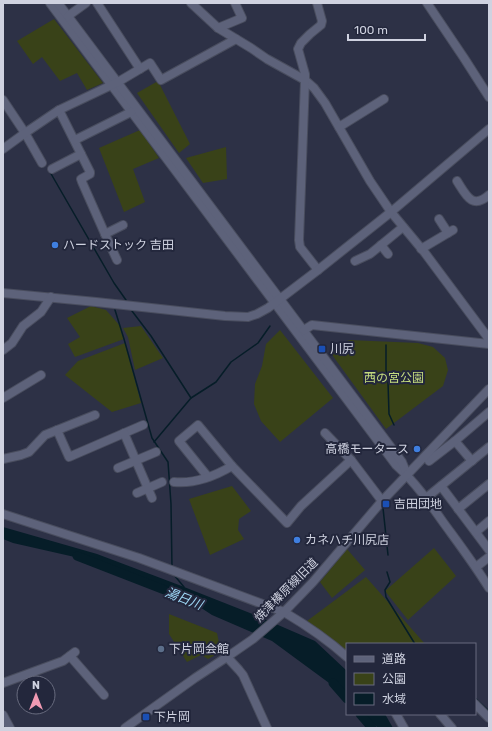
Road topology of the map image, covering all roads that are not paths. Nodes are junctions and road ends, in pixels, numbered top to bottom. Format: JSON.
{"nodes":[{"id":1,"x":50,"y":3,"type":"edge"},
{"id":2,"x":58,"y":3,"type":"edge"},
{"id":3,"x":86,"y":3,"type":"edge"},
{"id":4,"x":97,"y":3,"type":"edge"},
{"id":5,"x":191,"y":3,"type":"edge"},
{"id":6,"x":235,"y":3,"type":"edge"},
{"id":7,"x":317,"y":3,"type":"edge"},
{"id":8,"x":427,"y":3,"type":"edge"},
{"id":9,"x":68,"y":16,"type":"junction"},
{"id":10,"x":218,"y":28,"type":"junction"},
{"id":11,"x":236,"y":39,"type":"junction"},
{"id":12,"x":140,"y":69,"type":"junction"},
{"id":13,"x":305,"y":80,"type":"junction"},
{"id":14,"x":115,"y":84,"type":"junction"},
{"id":15,"x":489,"y":97,"type":"edge"},
{"id":16,"x":384,"y":99,"type":"dead end"},
{"id":17,"x":3,"y":100,"type":"edge"},
{"id":18,"x":60,"y":110,"type":"junction"},
{"id":19,"x":131,"y":112,"type":"junction"},
{"id":20,"x":339,"y":127,"type":"junction"},
{"id":21,"x":489,"y":130,"type":"edge"},
{"id":22,"x":25,"y":132,"type":"junction"},
{"id":23,"x":75,"y":140,"type":"junction"},
{"id":24,"x":3,"y":149,"type":"edge"},
{"id":25,"x":81,"y":154,"type":"junction"},
{"id":26,"x":42,"y":163,"type":"dead end"},
{"id":27,"x":52,"y":169,"type":"dead end"},
{"id":28,"x":457,"y":181,"type":"dead end"},
{"id":29,"x":488,"y":200,"type":"edge"},
{"id":30,"x":390,"y":212,"type":"junction"},
{"id":31,"x":439,"y":219,"type":"dead end"},
{"id":32,"x":123,"y":225,"type":"dead end"},
{"id":33,"x":403,"y":227,"type":"junction"},
{"id":34,"x":105,"y":234,"type":"junction"},
{"id":35,"x":381,"y":245,"type":"junction"},
{"id":36,"x":421,"y":249,"type":"junction"},
{"id":37,"x":388,"y":254,"type":"dead end"},
{"id":38,"x":117,"y":260,"type":"dead end"},
{"id":39,"x":355,"y":261,"type":"dead end"},
{"id":40,"x":318,"y":270,"type":"junction"},
{"id":41,"x":3,"y":293,"type":"edge"},
{"id":42,"x":51,"y":297,"type":"junction"},
{"id":43,"x":277,"y":301,"type":"junction"},
{"id":44,"x":304,"y":330,"type":"junction"},
{"id":45,"x":489,"y":341,"type":"edge"},
{"id":46,"x":489,"y":344,"type":"edge"},
{"id":47,"x":3,"y":350,"type":"edge"},
{"id":48,"x":41,"y":376,"type":"dead end"},
{"id":49,"x":489,"y":390,"type":"edge"},
{"id":50,"x":3,"y":398,"type":"edge"},
{"id":51,"x":489,"y":412,"type":"edge"},
{"id":52,"x":96,"y":415,"type":"dead end"},
{"id":53,"x":143,"y":425,"type":"dead end"},
{"id":54,"x":57,"y":430,"type":"junction"},
{"id":55,"x":124,"y":433,"type":"junction"},
{"id":56,"x":325,"y":433,"type":"dead end"},
{"id":57,"x":455,"y":441,"type":"junction"},
{"id":58,"x":489,"y":447,"type":"edge"},
{"id":59,"x":156,"y":452,"type":"dead end"},
{"id":60,"x":3,"y":459,"type":"edge"},
{"id":61,"x":351,"y":460,"type":"junction"},
{"id":62,"x":136,"y":461,"type":"junction"},
{"id":63,"x":429,"y":461,"type":"dead end"},
{"id":64,"x":472,"y":461,"type":"junction"},
{"id":65,"x":232,"y":466,"type":"junction"},
{"id":66,"x":118,"y":468,"type":"dead end"},
{"id":67,"x":407,"y":475,"type":"junction"},
{"id":68,"x":208,"y":477,"type":"junction"},
{"id":69,"x":162,"y":482,"type":"dead end"},
{"id":70,"x":174,"y":482,"type":"dead end"},
{"id":71,"x":489,"y":484,"type":"edge"},
{"id":72,"x":441,"y":486,"type":"junction"},
{"id":73,"x":148,"y":488,"type":"junction"},
{"id":74,"x":137,"y":493,"type":"dead end"},
{"id":75,"x":152,"y":498,"type":"dead end"},
{"id":76,"x":426,"y":498,"type":"junction"},
{"id":77,"x":382,"y":501,"type":"junction"},
{"id":78,"x":458,"y":509,"type":"junction"},
{"id":79,"x":3,"y":514,"type":"edge"},
{"id":80,"x":489,"y":521,"type":"edge"},
{"id":81,"x":476,"y":532,"type":"junction"},
{"id":82,"x":489,"y":550,"type":"edge"},
{"id":83,"x":489,"y":557,"type":"edge"},
{"id":84,"x":476,"y":567,"type":"junction"},
{"id":85,"x":489,"y":588,"type":"edge"},
{"id":86,"x":283,"y":613,"type":"junction"},
{"id":87,"x":227,"y":657,"type":"junction"},
{"id":88,"x":346,"y":657,"type":"edge"},
{"id":89,"x":3,"y":683,"type":"edge"},
{"id":90,"x":104,"y":695,"type":"dead end"},
{"id":91,"x":476,"y":705,"type":"edge"},
{"id":92,"x":3,"y":715,"type":"edge"},
{"id":93,"x":397,"y":715,"type":"edge"},
{"id":94,"x":441,"y":715,"type":"edge"},
{"id":95,"x":489,"y":718,"type":"edge"},
{"id":96,"x":10,"y":728,"type":"edge"},
{"id":97,"x":125,"y":728,"type":"edge"},
{"id":98,"x":267,"y":728,"type":"edge"},
{"id":99,"x":404,"y":728,"type":"edge"},
{"id":100,"x":452,"y":728,"type":"edge"}],
"edges":[{"from":1,"to":14,"type":"street"},
{"from":2,"to":9,"type":"street"},
{"from":3,"to":9,"type":"street"},
{"from":4,"to":12,"type":"street"},
{"from":5,"to":10,"type":"street"},
{"from":6,"to":10,"type":"street"},
{"from":7,"to":13,"type":"street"},
{"from":8,"to":15,"type":"street"},
{"from":9,"to":14,"type":"street"},
{"from":10,"to":11,"type":"street"},
{"from":11,"to":12,"type":"street"},
{"from":11,"to":13,"type":"street"},
{"from":12,"to":14,"type":"street"},
{"from":13,"to":20,"type":"street"},
{"from":13,"to":40,"type":"street"},
{"from":14,"to":18,"type":"street"},
{"from":14,"to":19,"type":"street"},
{"from":14,"to":43,"type":"street"},
{"from":16,"to":20,"type":"street"},
{"from":17,"to":22,"type":"street"},
{"from":18,"to":22,"type":"street"},
{"from":18,"to":23,"type":"street"},
{"from":19,"to":23,"type":"street"},
{"from":19,"to":43,"type":"street"},
{"from":20,"to":30,"type":"street"},
{"from":21,"to":30,"type":"street"},
{"from":22,"to":24,"type":"street"},
{"from":22,"to":26,"type":"street"},
{"from":23,"to":25,"type":"street"},
{"from":25,"to":27,"type":"street"},
{"from":25,"to":34,"type":"street"},
{"from":28,"to":29,"type":"street"},
{"from":30,"to":33,"type":"street"},
{"from":30,"to":40,"type":"street"},
{"from":31,"to":36,"type":"street"},
{"from":32,"to":34,"type":"street"},
{"from":33,"to":35,"type":"street"},
{"from":33,"to":36,"type":"street"},
{"from":34,"to":38,"type":"street"},
{"from":35,"to":37,"type":"street"},
{"from":35,"to":39,"type":"street"},
{"from":36,"to":45,"type":"street"},
{"from":40,"to":43,"type":"street"},
{"from":41,"to":42,"type":"street"},
{"from":42,"to":43,"type":"street"},
{"from":42,"to":47,"type":"street"},
{"from":43,"to":44,"type":"street"},
{"from":43,"to":67,"type":"street"},
{"from":44,"to":46,"type":"street"},
{"from":44,"to":67,"type":"street"},
{"from":48,"to":50,"type":"street"},
{"from":49,"to":67,"type":"street","name":"焼津榛原線旧道"},
{"from":51,"to":57,"type":"street"},
{"from":52,"to":54,"type":"street"},
{"from":53,"to":55,"type":"street"},
{"from":54,"to":55,"type":"street"},
{"from":54,"to":60,"type":"street"},
{"from":55,"to":62,"type":"street"},
{"from":56,"to":61,"type":"street"},
{"from":57,"to":63,"type":"street"},
{"from":57,"to":64,"type":"street"},
{"from":58,"to":64,"type":"street"},
{"from":59,"to":62,"type":"street"},
{"from":61,"to":65,"type":"street"},
{"from":61,"to":77,"type":"street"},
{"from":62,"to":66,"type":"street"},
{"from":62,"to":73,"type":"street"},
{"from":64,"to":72,"type":"street"},
{"from":65,"to":68,"type":"street"},
{"from":65,"to":68,"type":"street"},
{"from":67,"to":76,"type":"street"},
{"from":67,"to":77,"type":"street","name":"焼津榛原線旧道"},
{"from":68,"to":70,"type":"street"},
{"from":69,"to":73,"type":"street"},
{"from":71,"to":78,"type":"street"},
{"from":72,"to":76,"type":"street"},
{"from":72,"to":78,"type":"street"},
{"from":73,"to":74,"type":"street"},
{"from":73,"to":75,"type":"street"},
{"from":76,"to":84,"type":"street"},
{"from":77,"to":86,"type":"street","name":"焼津榛原線旧道"},
{"from":78,"to":81,"type":"street"},
{"from":79,"to":86,"type":"street"},
{"from":80,"to":81,"type":"street"},
{"from":81,"to":82,"type":"street"},
{"from":83,"to":84,"type":"street"},
{"from":84,"to":85,"type":"street"},
{"from":86,"to":87,"type":"street","name":"焼津榛原線旧道"},
{"from":86,"to":88,"type":"street"},
{"from":87,"to":97,"type":"street","name":"焼津榛原線旧道"},
{"from":87,"to":98,"type":"street"},
{"from":89,"to":90,"type":"street"},
{"from":91,"to":95,"type":"street"},
{"from":92,"to":96,"type":"street"},
{"from":93,"to":99,"type":"street"},
{"from":94,"to":100,"type":"street"}]}
